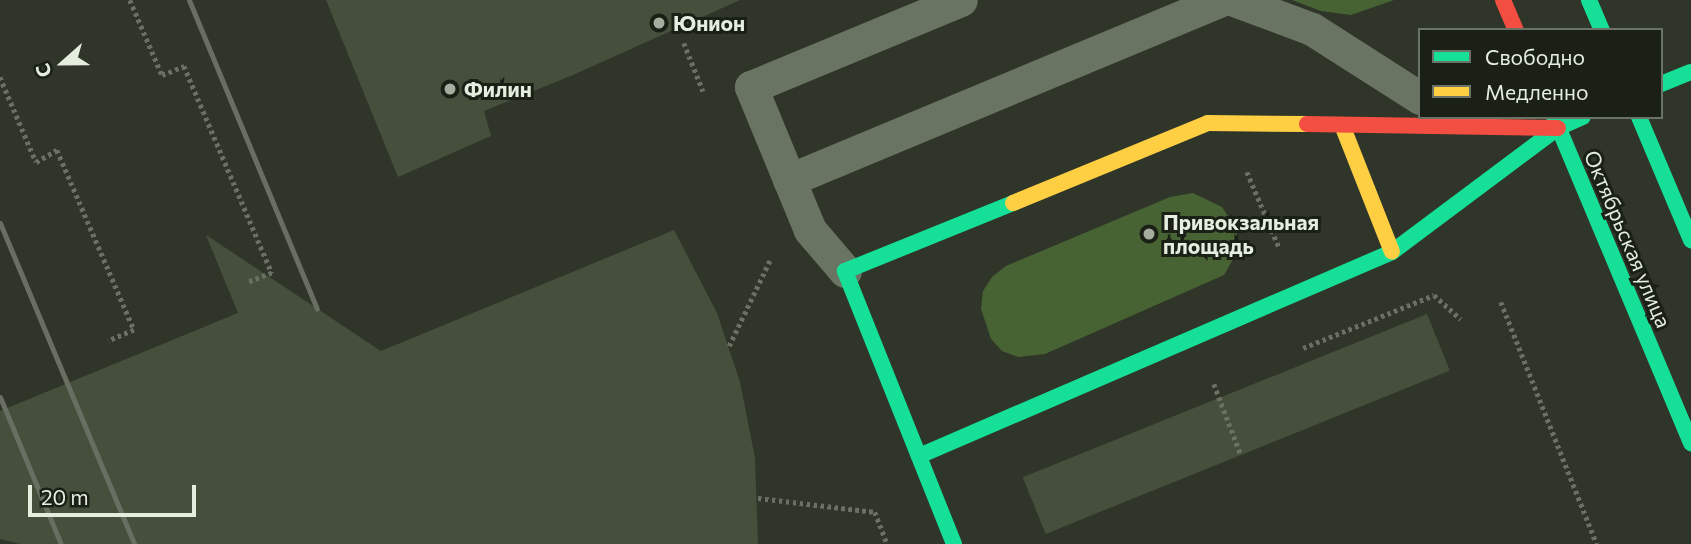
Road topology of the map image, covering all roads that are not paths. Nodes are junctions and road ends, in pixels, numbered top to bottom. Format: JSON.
{"nodes":[{"id":1,"x":961,"y":0,"type":"edge"},
{"id":2,"x":1222,"y":0,"type":"edge"},
{"id":3,"x":1234,"y":0,"type":"edge"},
{"id":4,"x":1503,"y":0,"type":"edge"},
{"id":5,"x":1589,"y":0,"type":"edge"},
{"id":6,"x":1515,"y":28,"type":"edge"},
{"id":7,"x":1601,"y":28,"type":"edge"},
{"id":8,"x":1691,"y":72,"type":"edge"},
{"id":9,"x":1663,"y":83,"type":"edge"},
{"id":10,"x":1418,"y":96,"type":"edge"},
{"id":11,"x":1640,"y":119,"type":"edge"},
{"id":12,"x":1556,"y":122,"type":"edge"},
{"id":13,"x":1459,"y":123,"type":"edge"},
{"id":14,"x":1342,"y":125,"type":"junction"},
{"id":15,"x":789,"y":180,"type":"junction"},
{"id":16,"x":1691,"y":240,"type":"edge"},
{"id":17,"x":1392,"y":251,"type":"junction"},
{"id":18,"x":845,"y":271,"type":"junction"},
{"id":19,"x":1691,"y":443,"type":"edge"},
{"id":20,"x":919,"y":457,"type":"junction"},
{"id":21,"x":954,"y":544,"type":"edge"}],
"edges":[{"from":1,"to":15,"type":"lane"},
{"from":2,"to":15,"type":"lane"},
{"from":3,"to":10,"type":"lane"},
{"from":4,"to":6,"type":"street"},
{"from":5,"to":7,"type":"street"},
{"from":8,"to":9,"type":"street"},
{"from":11,"to":16,"type":"street"},
{"from":12,"to":13,"type":"street"},
{"from":12,"to":17,"type":"street"},
{"from":12,"to":19,"type":"street","name":"Октябрьская улица"},
{"from":13,"to":14,"type":"street"},
{"from":14,"to":17,"type":"street"},
{"from":14,"to":18,"type":"street"},
{"from":15,"to":18,"type":"lane"},
{"from":17,"to":20,"type":"street"},
{"from":18,"to":20,"type":"street"},
{"from":20,"to":21,"type":"street"}]}
